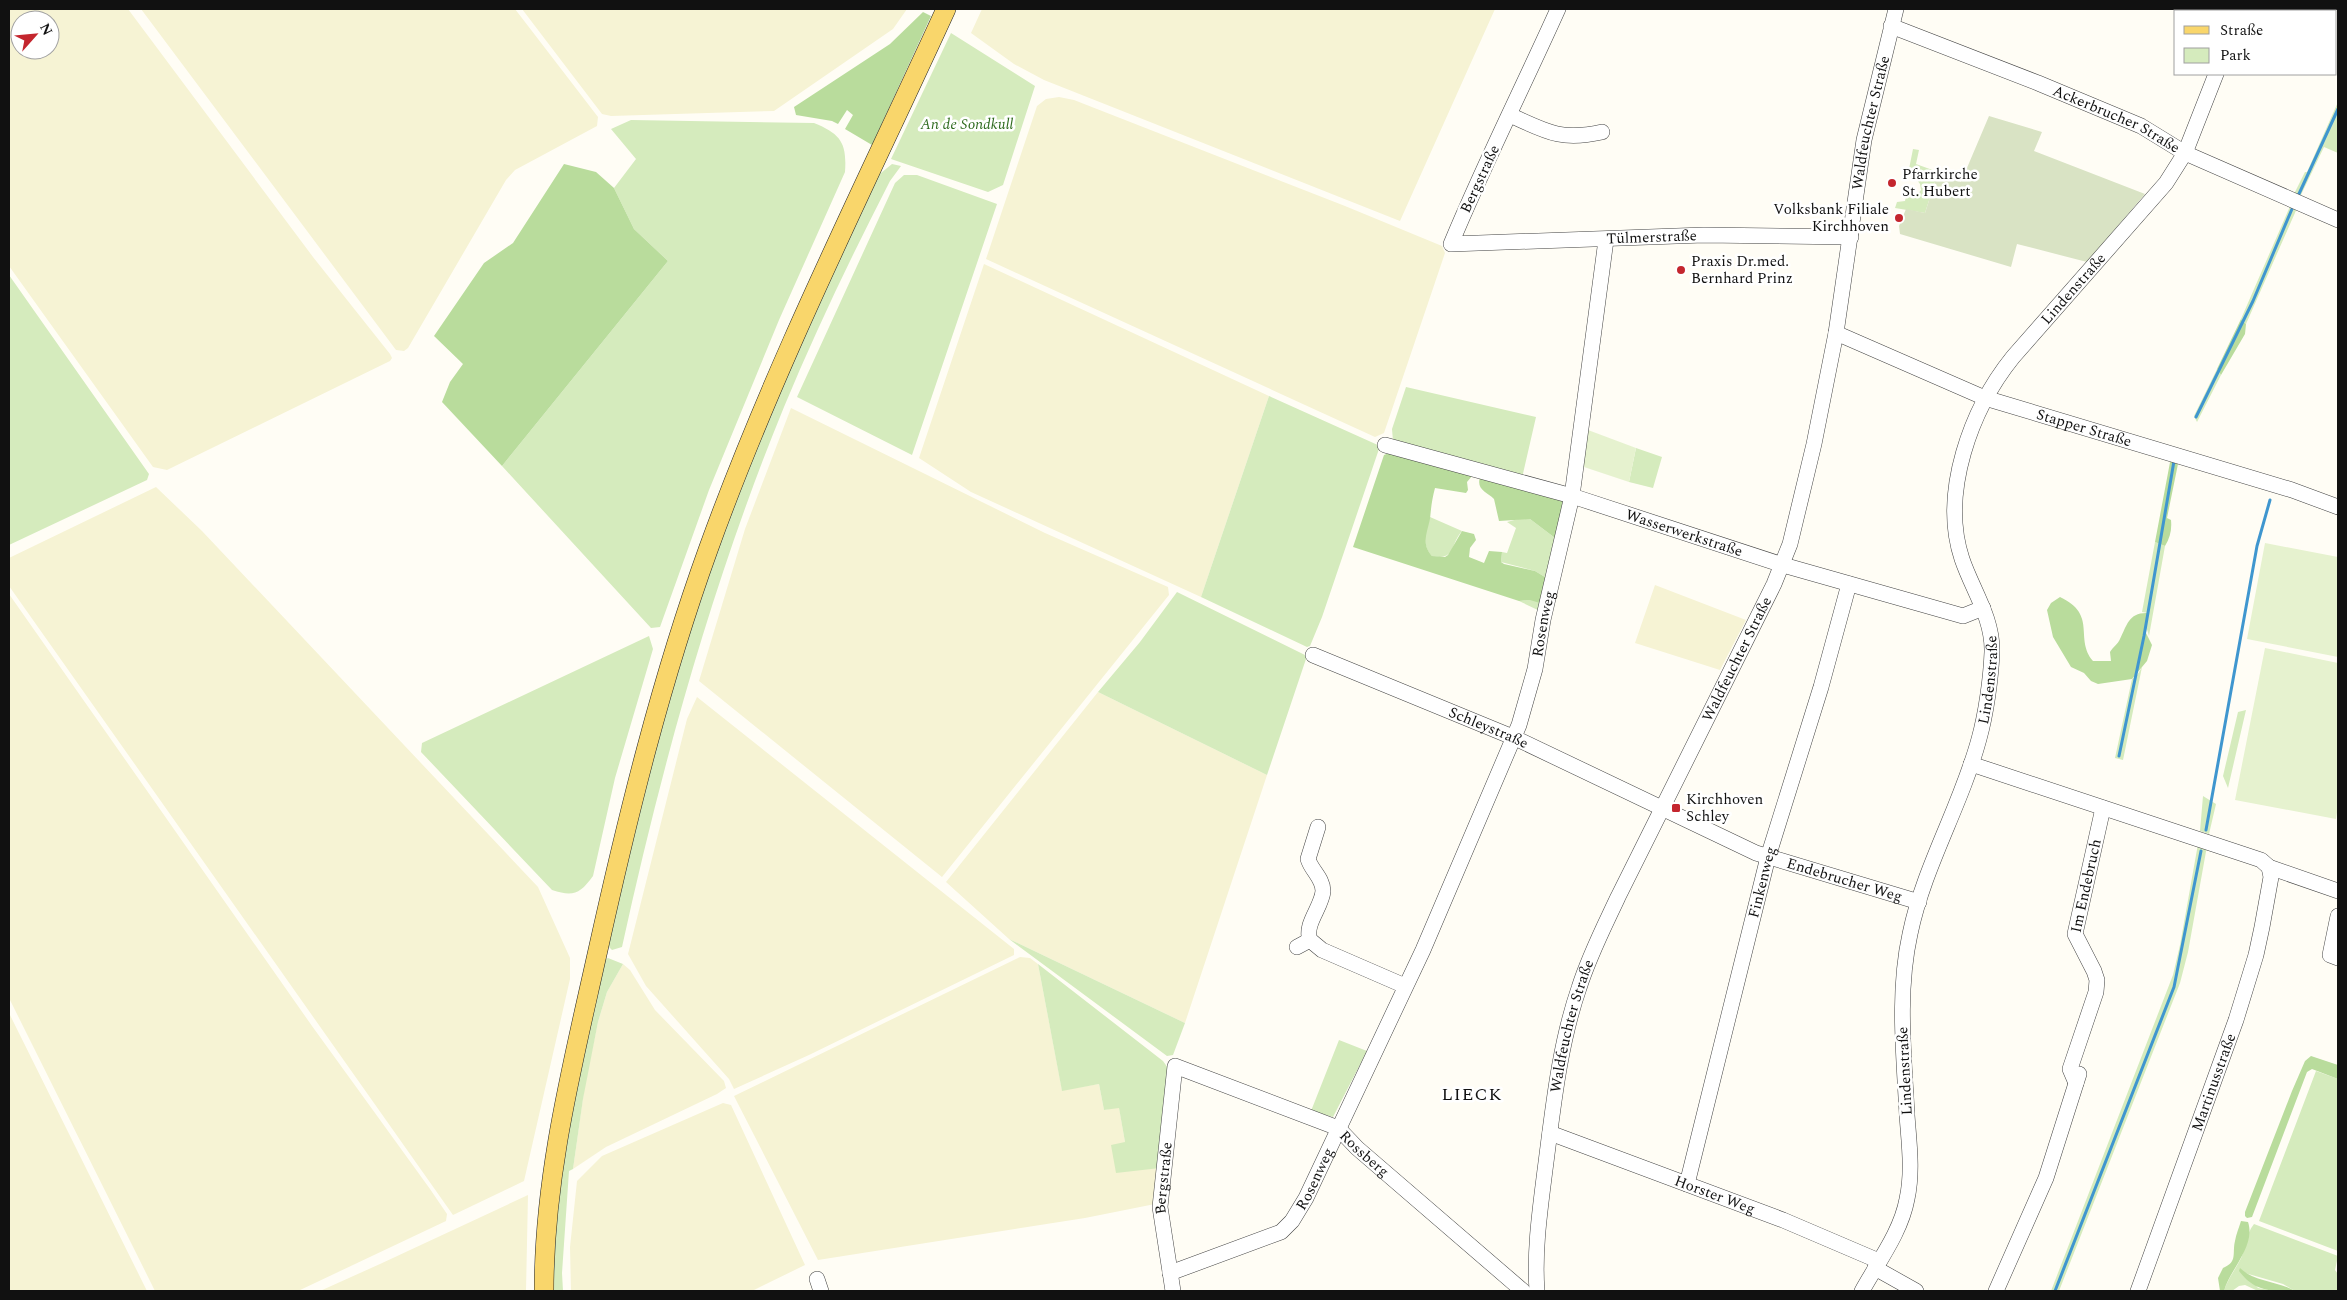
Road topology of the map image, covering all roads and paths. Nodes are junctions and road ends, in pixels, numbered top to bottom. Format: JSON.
{"nodes":[{"id":1,"x":946,"y":9,"type":"edge"},
{"id":2,"x":1558,"y":9,"type":"edge"},
{"id":3,"x":1896,"y":9,"type":"edge"},
{"id":4,"x":1891,"y":26,"type":"junction"},
{"id":5,"x":2216,"y":75,"type":"edge"},
{"id":6,"x":1510,"y":115,"type":"junction"},
{"id":7,"x":1602,"y":132,"type":"dead end"},
{"id":8,"x":2185,"y":153,"type":"junction"},
{"id":9,"x":2338,"y":220,"type":"edge"},
{"id":10,"x":1851,"y":237,"type":"junction"},
{"id":11,"x":1606,"y":240,"type":"junction"},
{"id":12,"x":1452,"y":244,"type":"joint"},
{"id":13,"x":1836,"y":333,"type":"junction"},
{"id":14,"x":1985,"y":398,"type":"junction"},
{"id":15,"x":1385,"y":445,"type":"dead end"},
{"id":16,"x":1572,"y":496,"type":"junction"},
{"id":17,"x":2338,"y":507,"type":"edge"},
{"id":18,"x":1783,"y":565,"type":"junction"},
{"id":19,"x":1849,"y":584,"type":"junction"},
{"id":20,"x":1983,"y":608,"type":"junction"},
{"id":21,"x":1313,"y":654,"type":"dead end"},
{"id":22,"x":1515,"y":738,"type":"junction"},
{"id":23,"x":1971,"y":764,"type":"junction"},
{"id":24,"x":1662,"y":807,"type":"junction"},
{"id":25,"x":2103,"y":808,"type":"junction"},
{"id":26,"x":1318,"y":827,"type":"dead end"},
{"id":27,"x":1768,"y":857,"type":"junction"},
{"id":28,"x":2269,"y":867,"type":"junction"},
{"id":29,"x":2338,"y":891,"type":"edge"},
{"id":30,"x":1919,"y":902,"type":"junction"},
{"id":31,"x":2338,"y":916,"type":"edge"},
{"id":32,"x":2334,"y":957,"type":"edge"},
{"id":33,"x":1405,"y":986,"type":"junction"},
{"id":34,"x":1175,"y":1066,"type":"joint"},
{"id":35,"x":1338,"y":1128,"type":"junction"},
{"id":36,"x":1550,"y":1133,"type":"junction"},
{"id":37,"x":1687,"y":1184,"type":"junction"},
{"id":38,"x":1876,"y":1265,"type":"junction"},
{"id":39,"x":1170,"y":1273,"type":"junction"},
{"id":40,"x":544,"y":1291,"type":"edge"},
{"id":41,"x":1173,"y":1291,"type":"edge"},
{"id":42,"x":1522,"y":1291,"type":"edge"},
{"id":43,"x":1537,"y":1291,"type":"edge"},
{"id":44,"x":1862,"y":1291,"type":"edge"},
{"id":45,"x":1916,"y":1291,"type":"edge"},
{"id":46,"x":1996,"y":1291,"type":"edge"},
{"id":47,"x":2138,"y":1291,"type":"edge"}],
"edges":[{"from":1,"to":40,"type":"main road"},
{"from":2,"to":6,"type":"street","name":"Bergstraße"},
{"from":3,"to":4,"type":"street","name":"Waldfeuchter Straße"},
{"from":4,"to":8,"type":"street","name":"Ackerbrucher Straße"},
{"from":4,"to":10,"type":"street","name":"Waldfeuchter Straße"},
{"from":5,"to":8,"type":"street","name":"Lindenstraße"},
{"from":6,"to":7,"type":"street"},
{"from":6,"to":12,"type":"street","name":"Bergstraße"},
{"from":8,"to":9,"type":"street","name":"Ackerbrucher Straße"},
{"from":8,"to":14,"type":"street","name":"Lindenstraße"},
{"from":10,"to":11,"type":"street","name":"Tülmerstraße"},
{"from":10,"to":13,"type":"street","name":"Waldfeuchter Straße"},
{"from":11,"to":12,"type":"street","name":"Tülmerstraße"},
{"from":11,"to":16,"type":"street","name":"Rosenweg"},
{"from":13,"to":14,"type":"street","name":"Stapper Straße"},
{"from":13,"to":18,"type":"street","name":"Waldfeuchter Straße"},
{"from":14,"to":17,"type":"street","name":"Stapper Straße"},
{"from":14,"to":20,"type":"street","name":"Lindenstraße"},
{"from":15,"to":16,"type":"street","name":"Wasserwerkstraße"},
{"from":16,"to":18,"type":"street","name":"Wasserwerkstraße"},
{"from":16,"to":22,"type":"street","name":"Rosenweg"},
{"from":18,"to":19,"type":"street","name":"Wasserwerkstraße"},
{"from":18,"to":24,"type":"street","name":"Waldfeuchter Straße"},
{"from":19,"to":20,"type":"street","name":"Wasserwerkstraße"},
{"from":19,"to":27,"type":"street","name":"Finkenweg"},
{"from":20,"to":23,"type":"street","name":"Lindenstraße"},
{"from":21,"to":22,"type":"street","name":"Schleystraße"},
{"from":22,"to":24,"type":"street","name":"Schleystraße"},
{"from":22,"to":33,"type":"street","name":"Rosenweg"},
{"from":23,"to":25,"type":"street"},
{"from":23,"to":30,"type":"street","name":"Lindenstraße"},
{"from":24,"to":27,"type":"street","name":"Endebrucher Weg"},
{"from":24,"to":36,"type":"street","name":"Waldfeuchter Straße"},
{"from":25,"to":28,"type":"street"},
{"from":25,"to":46,"type":"street","name":"Im Endebruch"},
{"from":26,"to":33,"type":"street"},
{"from":27,"to":30,"type":"street","name":"Endebrucher Weg"},
{"from":27,"to":37,"type":"street","name":"Finkenweg"},
{"from":28,"to":29,"type":"street"},
{"from":28,"to":47,"type":"street","name":"Martinusstraße"},
{"from":30,"to":38,"type":"street","name":"Lindenstraße"},
{"from":31,"to":32,"type":"street"},
{"from":33,"to":35,"type":"street","name":"Rosenweg"},
{"from":34,"to":35,"type":"street","name":"Rossberg"},
{"from":34,"to":39,"type":"street","name":"Bergstraße"},
{"from":35,"to":39,"type":"street","name":"Rosenweg"},
{"from":35,"to":42,"type":"street","name":"Rossberg"},
{"from":36,"to":37,"type":"street","name":"Horster Weg"},
{"from":36,"to":43,"type":"street","name":"Waldfeuchter Straße"},
{"from":37,"to":38,"type":"street","name":"Horster Weg"},
{"from":38,"to":44,"type":"street","name":"Lindenstraße"},
{"from":38,"to":45,"type":"street","name":"Horster Weg"},
{"from":39,"to":41,"type":"street","name":"Bergstraße"}]}
